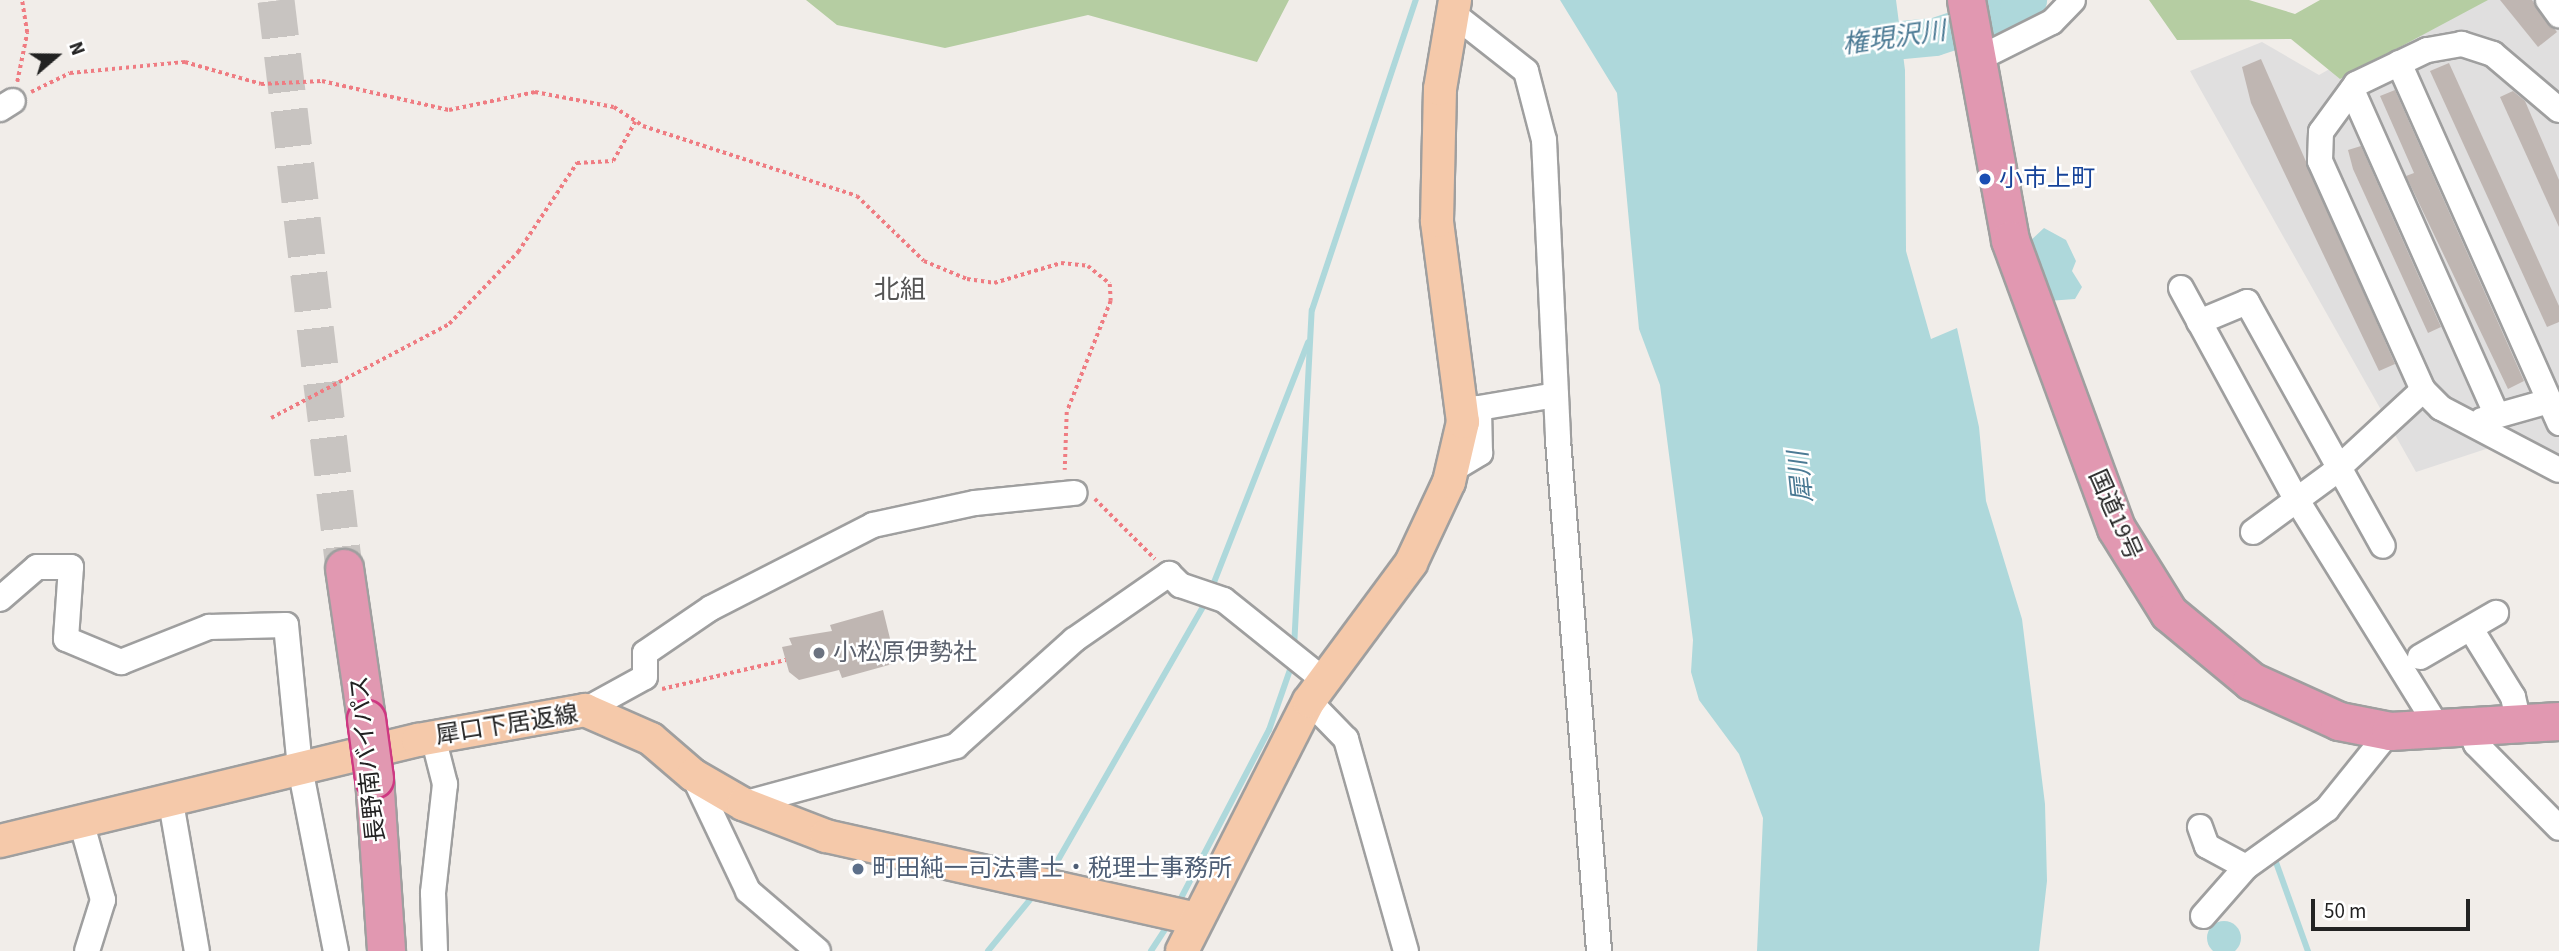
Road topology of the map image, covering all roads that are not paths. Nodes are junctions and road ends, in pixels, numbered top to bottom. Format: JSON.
{"nodes":[{"id":1,"x":2073,"y":0,"type":"edge"},
{"id":2,"x":2547,"y":0,"type":"edge"},
{"id":3,"x":1456,"y":8,"type":"edge"},
{"id":4,"x":2559,"y":15,"type":"edge"},
{"id":5,"x":1970,"y":30,"type":"edge"},
{"id":6,"x":2399,"y":62,"type":"junction"},
{"id":7,"x":2352,"y":90,"type":"junction"},
{"id":8,"x":2559,"y":110,"type":"edge"},
{"id":9,"x":2181,"y":288,"type":"dead end"},
{"id":10,"x":2199,"y":322,"type":"junction"},
{"id":11,"x":2423,"y":390,"type":"junction"},
{"id":12,"x":1556,"y":395,"type":"junction"},
{"id":13,"x":2554,"y":412,"type":"edge"},
{"id":14,"x":2496,"y":414,"type":"junction"},
{"id":15,"x":2471,"y":424,"type":"junction"},
{"id":16,"x":2343,"y":465,"type":"junction"},
{"id":17,"x":1452,"y":470,"type":"junction"},
{"id":18,"x":2559,"y":470,"type":"edge"},
{"id":19,"x":1074,"y":493,"type":"road end"},
{"id":20,"x":2298,"y":502,"type":"junction"},
{"id":21,"x":2253,"y":532,"type":"dead end"},
{"id":22,"x":2383,"y":546,"type":"dead end"},
{"id":23,"x":344,"y":568,"type":"tunnel mouth"},
{"id":24,"x":0,"y":599,"type":"edge"},
{"id":25,"x":2496,"y":613,"type":"dead end"},
{"id":26,"x":2471,"y":629,"type":"junction"},
{"id":27,"x":2420,"y":657,"type":"dead end"},
{"id":28,"x":1316,"y":691,"type":"junction"},
{"id":29,"x":585,"y":710,"type":"junction"},
{"id":30,"x":2431,"y":716,"type":"dead end"},
{"id":31,"x":2559,"y":721,"type":"edge"},
{"id":32,"x":2519,"y":723,"type":"junction"},
{"id":33,"x":2468,"y":728,"type":"junction"},
{"id":34,"x":2390,"y":731,"type":"junction"},
{"id":35,"x":433,"y":737,"type":"junction"},
{"id":36,"x":300,"y":768,"type":"junction"},
{"id":37,"x":693,"y":775,"type":"junction"},
{"id":38,"x":170,"y":797,"type":"junction"},
{"id":39,"x":743,"y":804,"type":"junction"},
{"id":40,"x":81,"y":821,"type":"junction"},
{"id":41,"x":2200,"y":827,"type":"dead end"},
{"id":42,"x":2559,"y":828,"type":"edge"},
{"id":43,"x":0,"y":841,"type":"edge"},
{"id":44,"x":2246,"y":867,"type":"junction"},
{"id":45,"x":2203,"y":916,"type":"dead end"},
{"id":46,"x":1193,"y":918,"type":"junction"},
{"id":47,"x":87,"y":951,"type":"edge"},
{"id":48,"x":197,"y":951,"type":"edge"},
{"id":49,"x":336,"y":951,"type":"edge"},
{"id":50,"x":386,"y":951,"type":"edge"},
{"id":51,"x":435,"y":951,"type":"edge"},
{"id":52,"x":818,"y":951,"type":"edge"},
{"id":53,"x":1182,"y":951,"type":"edge"},
{"id":54,"x":1406,"y":951,"type":"edge"},
{"id":55,"x":1599,"y":951,"type":"edge"}],
"edges":[{"from":1,"to":5,"type":"street"},
{"from":2,"to":4,"type":"street"},
{"from":3,"to":12,"type":"street"},
{"from":3,"to":17,"type":"main road"},
{"from":5,"to":34,"type":"highway","name":"国道19号"},
{"from":6,"to":7,"type":"street"},
{"from":6,"to":8,"type":"street"},
{"from":6,"to":13,"type":"street"},
{"from":7,"to":11,"type":"street"},
{"from":7,"to":14,"type":"street"},
{"from":9,"to":10,"type":"street"},
{"from":10,"to":16,"type":"street"},
{"from":10,"to":20,"type":"street"},
{"from":11,"to":15,"type":"street"},
{"from":11,"to":16,"type":"street"},
{"from":12,"to":17,"type":"street"},
{"from":12,"to":55,"type":"street"},
{"from":13,"to":14,"type":"street"},
{"from":14,"to":15,"type":"street"},
{"from":15,"to":18,"type":"street"},
{"from":16,"to":20,"type":"street"},
{"from":16,"to":22,"type":"street"},
{"from":17,"to":28,"type":"main road"},
{"from":19,"to":29,"type":"street"},
{"from":20,"to":21,"type":"street"},
{"from":20,"to":30,"type":"street"},
{"from":23,"to":50,"type":"highway","name":"長野南バイパス","bridge":true},
{"from":24,"to":36,"type":"street"},
{"from":25,"to":26,"type":"street"},
{"from":26,"to":27,"type":"street"},
{"from":26,"to":32,"type":"street"},
{"from":28,"to":39,"type":"street"},
{"from":28,"to":46,"type":"main road"},
{"from":28,"to":54,"type":"street"},
{"from":29,"to":35,"type":"main road","name":"犀口下居返線"},
{"from":29,"to":37,"type":"main road","name":"犀口下居返線"},
{"from":31,"to":32,"type":"highway","name":"国道19号"},
{"from":32,"to":33,"type":"highway","name":"国道19号"},
{"from":33,"to":34,"type":"highway","name":"国道19号"},
{"from":33,"to":42,"type":"street"},
{"from":34,"to":44,"type":"street"},
{"from":35,"to":36,"type":"main road","name":"犀口下居返線"},
{"from":35,"to":51,"type":"street"},
{"from":36,"to":38,"type":"main road","name":"犀口下居返線"},
{"from":36,"to":49,"type":"street"},
{"from":37,"to":39,"type":"main road","name":"犀口下居返線"},
{"from":37,"to":52,"type":"street"},
{"from":38,"to":40,"type":"main road","name":"犀口下居返線"},
{"from":38,"to":48,"type":"street"},
{"from":39,"to":46,"type":"main road","name":"犀口下居返線"},
{"from":40,"to":43,"type":"main road","name":"犀口下居返線"},
{"from":40,"to":47,"type":"street"},
{"from":41,"to":44,"type":"street"},
{"from":44,"to":45,"type":"street"},
{"from":46,"to":53,"type":"main road"}]}
